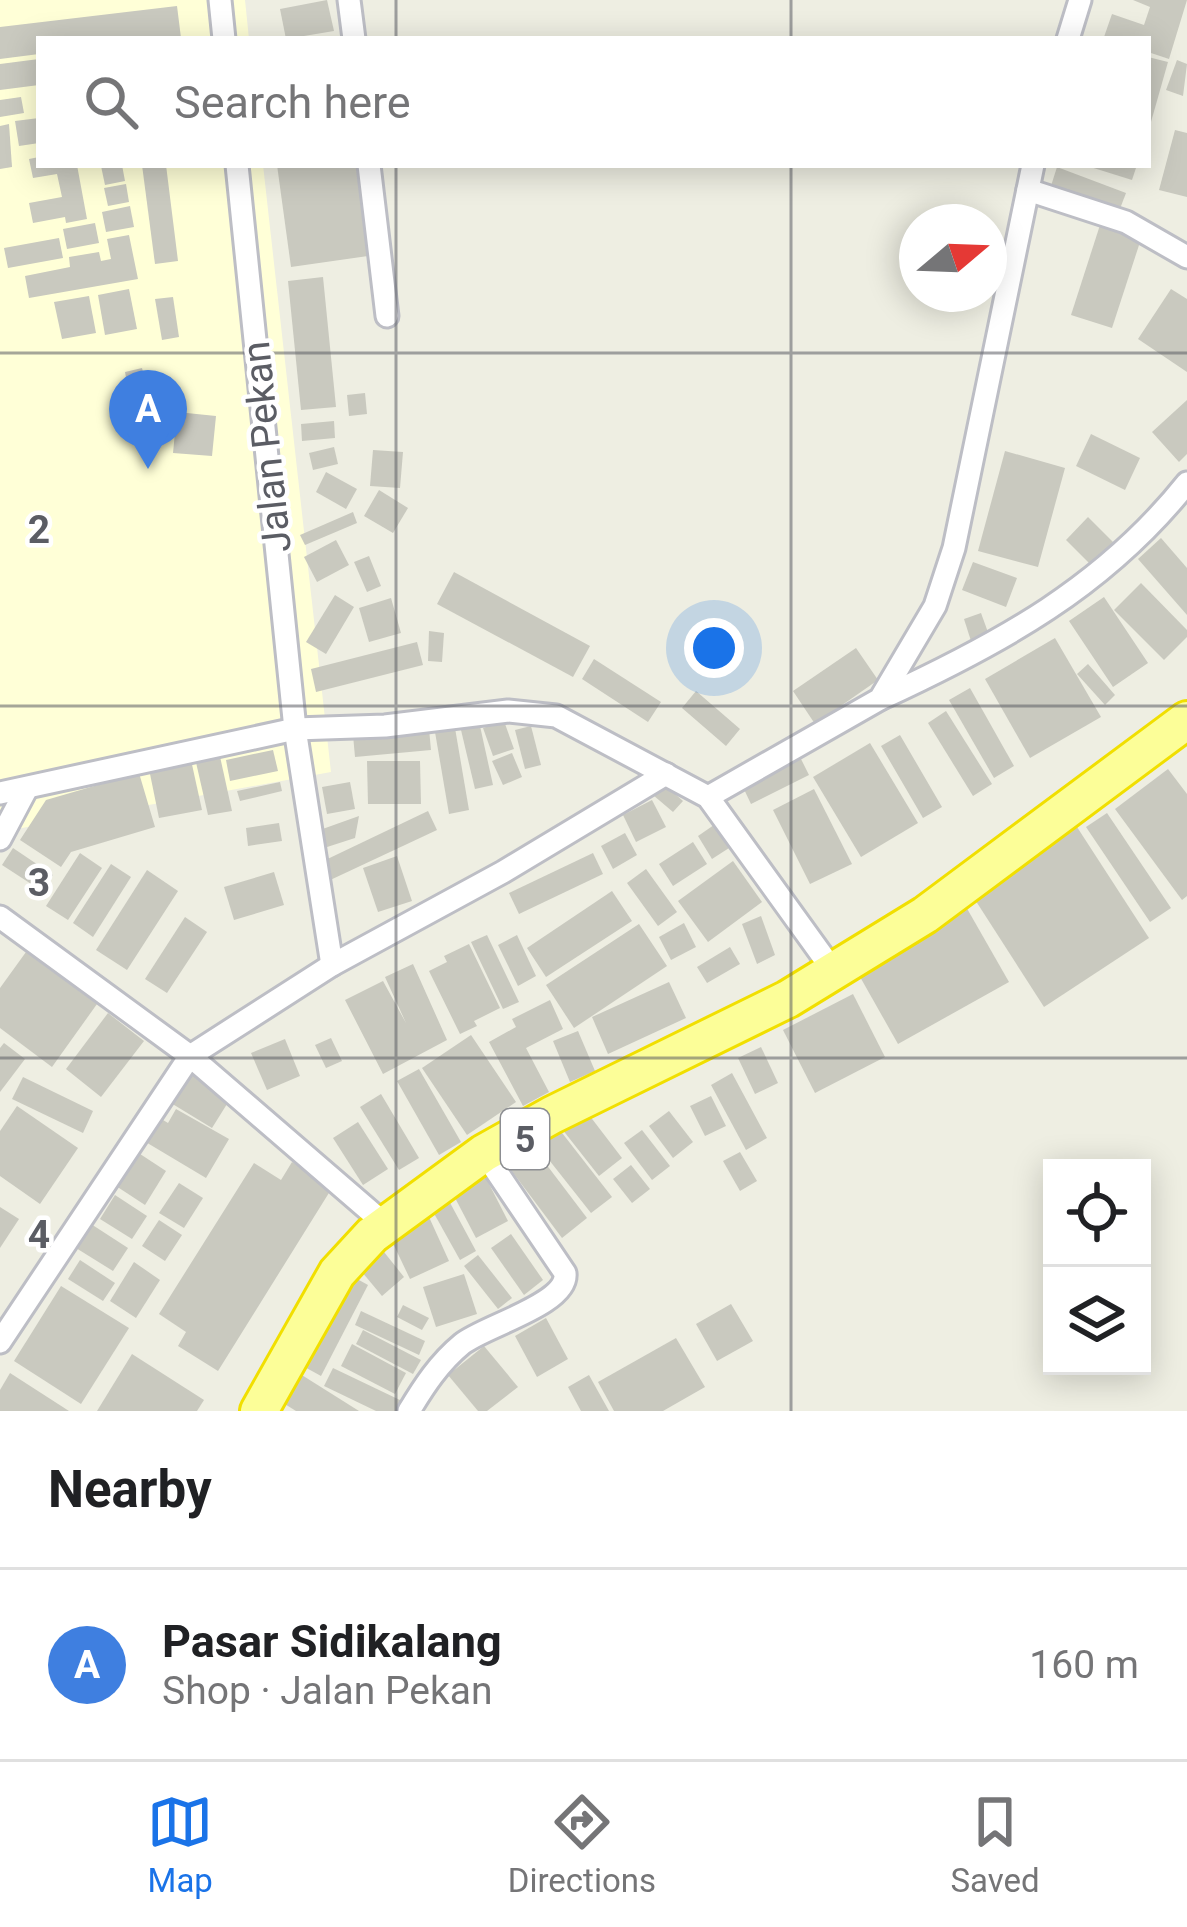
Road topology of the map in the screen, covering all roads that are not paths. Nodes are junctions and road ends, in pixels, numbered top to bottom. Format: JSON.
{"nodes":[{"id":1,"x":220,"y":0,"type":"edge"},
{"id":2,"x":349,"y":0,"type":"edge"},
{"id":3,"x":1080,"y":0,"type":"edge"},
{"id":4,"x":224,"y":36,"type":"edge"},
{"id":5,"x":355,"y":36,"type":"edge"},
{"id":6,"x":1069,"y":36,"type":"edge"},
{"id":7,"x":237,"y":168,"type":"edge"},
{"id":8,"x":370,"y":168,"type":"edge"},
{"id":9,"x":1032,"y":168,"type":"edge"},
{"id":10,"x":1028,"y":190,"type":"junction"},
{"id":11,"x":1187,"y":256,"type":"edge"},
{"id":12,"x":388,"y":316,"type":"dead end"},
{"id":13,"x":1187,"y":483,"type":"edge"},
{"id":14,"x":880,"y":699,"type":"junction"},
{"id":15,"x":1187,"y":719,"type":"edge"},
{"id":16,"x":295,"y":729,"type":"junction"},
{"id":17,"x":667,"y":774,"type":"junction"},
{"id":18,"x":27,"y":788,"type":"junction"},
{"id":19,"x":0,"y":793,"type":"edge"},
{"id":20,"x":708,"y":797,"type":"junction"},
{"id":21,"x":0,"y":839,"type":"edge"},
{"id":22,"x":0,"y":916,"type":"edge"},
{"id":23,"x":332,"y":965,"type":"junction"},
{"id":24,"x":844,"y":969,"type":"junction"},
{"id":25,"x":190,"y":1056,"type":"junction"},
{"id":26,"x":487,"y":1157,"type":"junction"},
{"id":27,"x":386,"y":1225,"type":"junction"},
{"id":28,"x":0,"y":1342,"type":"edge"},
{"id":29,"x":263,"y":1411,"type":"edge"},
{"id":30,"x":409,"y":1411,"type":"edge"}],
"edges":[{"from":1,"to":4,"type":"street"},
{"from":2,"to":5,"type":"street"},
{"from":3,"to":6,"type":"street"},
{"from":7,"to":16,"type":"street","name":"Jalan Pekan"},
{"from":8,"to":12,"type":"street"},
{"from":9,"to":10,"type":"street"},
{"from":10,"to":11,"type":"street"},
{"from":10,"to":14,"type":"street"},
{"from":13,"to":14,"type":"street"},
{"from":14,"to":20,"type":"street"},
{"from":15,"to":24,"type":"highway","number":"5"},
{"from":16,"to":17,"type":"street"},
{"from":16,"to":18,"type":"street"},
{"from":16,"to":23,"type":"street","name":"Jalan Pekan"},
{"from":17,"to":20,"type":"street"},
{"from":17,"to":23,"type":"street"},
{"from":18,"to":19,"type":"street"},
{"from":18,"to":21,"type":"street"},
{"from":20,"to":24,"type":"street"},
{"from":22,"to":25,"type":"street"},
{"from":23,"to":25,"type":"street"},
{"from":24,"to":26,"type":"highway","number":"5"},
{"from":25,"to":27,"type":"street"},
{"from":25,"to":28,"type":"street"},
{"from":26,"to":27,"type":"highway","number":"5"},
{"from":26,"to":29,"type":"highway","number":"5"},
{"from":26,"to":30,"type":"street"},
{"from":27,"to":29,"type":"highway","number":"5"}]}
